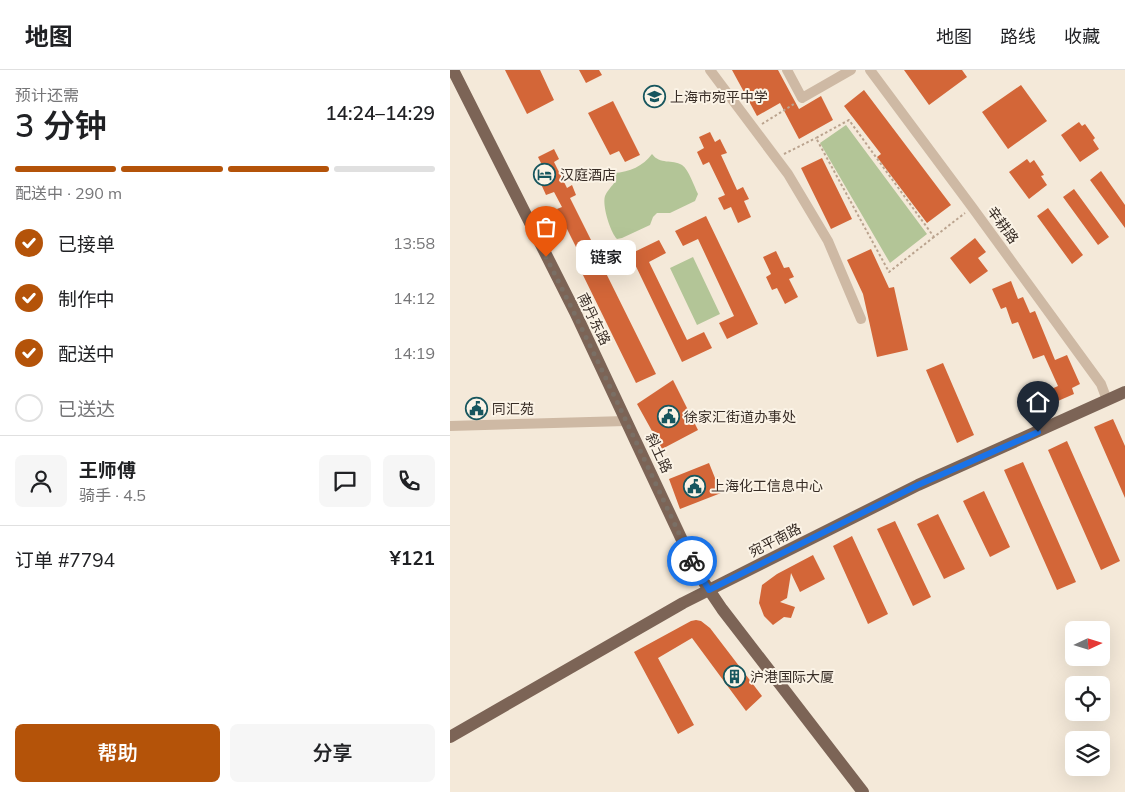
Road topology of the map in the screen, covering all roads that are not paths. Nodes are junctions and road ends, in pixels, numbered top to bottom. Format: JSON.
{"nodes":[{"id":1,"x":453,"y":70,"type":"edge"},
{"id":2,"x":710,"y":70,"type":"edge"},
{"id":3,"x":787,"y":70,"type":"edge"},
{"id":4,"x":851,"y":70,"type":"edge"},
{"id":5,"x":870,"y":70,"type":"edge"},
{"id":6,"x":861,"y":319,"type":"dead end"},
{"id":7,"x":1125,"y":392,"type":"edge"},
{"id":8,"x":1107,"y":400,"type":"junction"},
{"id":9,"x":626,"y":421,"type":"junction"},
{"id":10,"x":450,"y":426,"type":"edge"},
{"id":11,"x":709,"y":590,"type":"junction"},
{"id":12,"x":450,"y":736,"type":"edge"},
{"id":13,"x":864,"y":792,"type":"edge"}],
"edges":[{"from":1,"to":9,"type":"main road","name":"南丹东路"},
{"from":2,"to":6,"type":"street"},
{"from":3,"to":4,"type":"street"},
{"from":5,"to":8,"type":"street","name":"辛耕路"},
{"from":7,"to":8,"type":"main road","name":"宛平南路"},
{"from":8,"to":11,"type":"main road","name":"宛平南路"},
{"from":9,"to":10,"type":"street"},
{"from":9,"to":11,"type":"main road","name":"斜土路"},
{"from":11,"to":12,"type":"main road","name":"宛平南路"},
{"from":11,"to":13,"type":"main road","name":"斜土路"}]}
